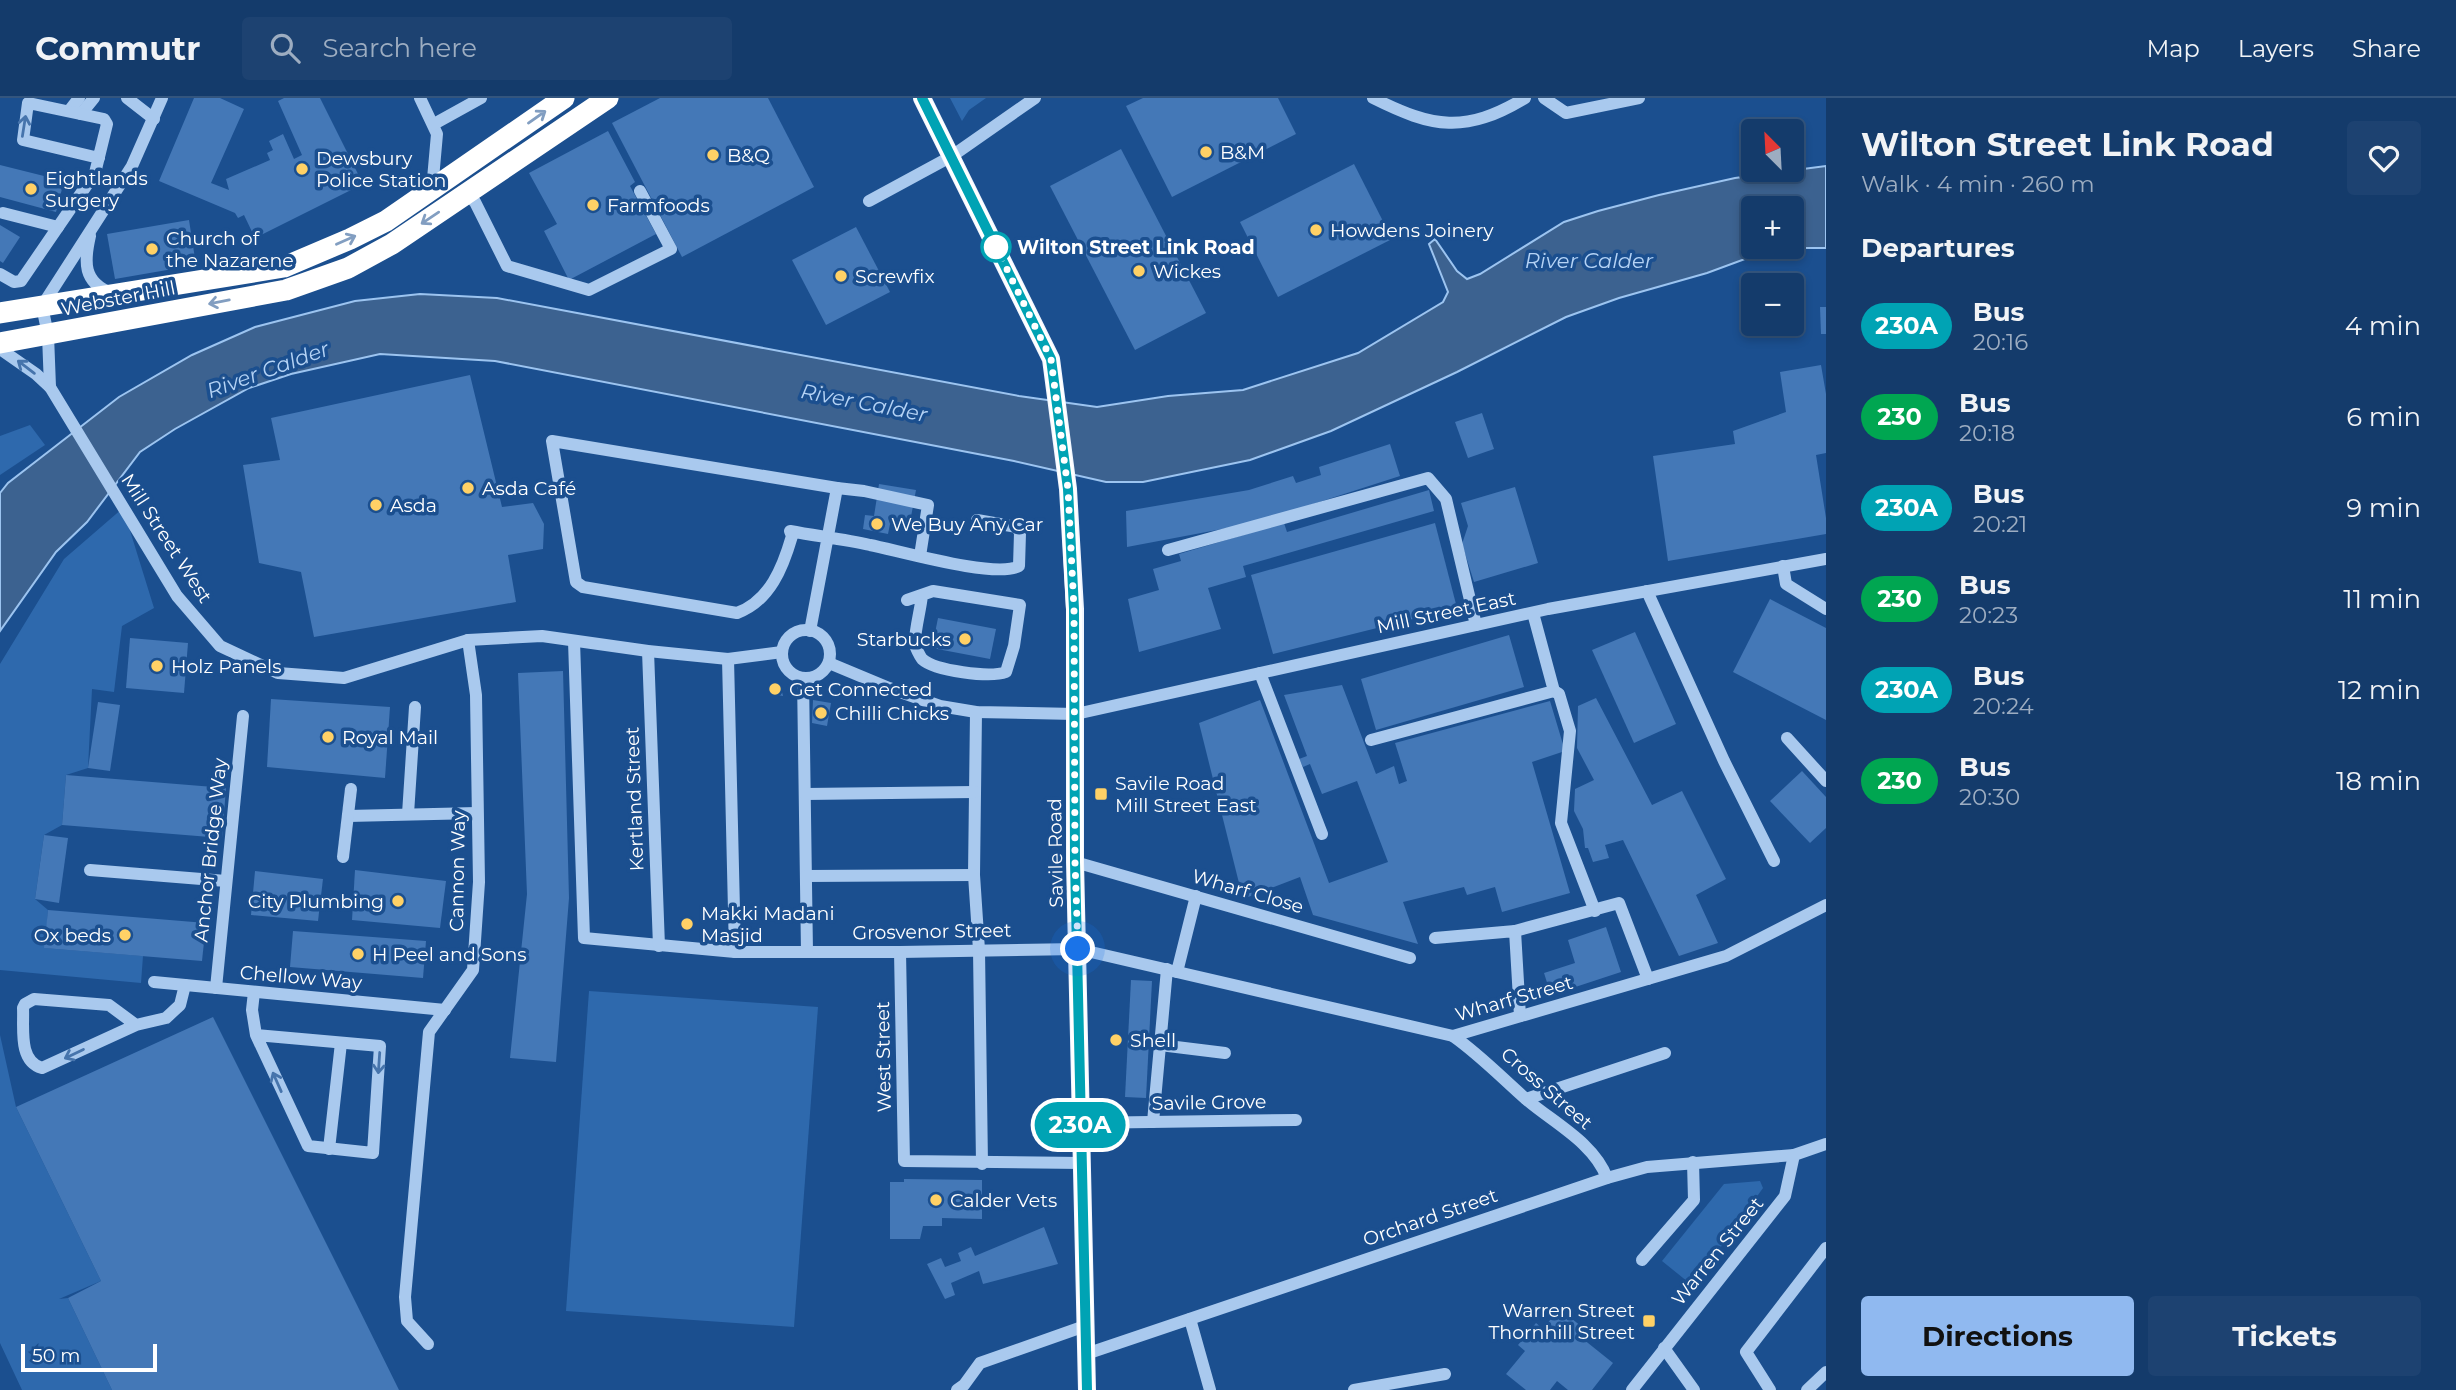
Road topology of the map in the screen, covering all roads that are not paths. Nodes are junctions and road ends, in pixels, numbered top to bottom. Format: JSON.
{"nodes":[{"id":1,"x":79,"y":98,"type":"edge"},
{"id":2,"x":94,"y":98,"type":"edge"},
{"id":3,"x":127,"y":98,"type":"edge"},
{"id":4,"x":162,"y":98,"type":"edge"},
{"id":5,"x":420,"y":98,"type":"edge"},
{"id":6,"x":481,"y":98,"type":"edge"},
{"id":7,"x":565,"y":98,"type":"edge"},
{"id":8,"x":608,"y":98,"type":"edge"},
{"id":9,"x":922,"y":98,"type":"edge"},
{"id":10,"x":1035,"y":98,"type":"edge"},
{"id":11,"x":1373,"y":98,"type":"edge"},
{"id":12,"x":1525,"y":98,"type":"edge"},
{"id":13,"x":1544,"y":98,"type":"edge"},
{"id":14,"x":1639,"y":98,"type":"edge"},
{"id":15,"x":29,"y":100,"type":"edge"},
{"id":16,"x":75,"y":112,"type":"junction"},
{"id":17,"x":154,"y":119,"type":"junction"},
{"id":18,"x":434,"y":124,"type":"junction"},
{"id":19,"x":952,"y":156,"type":"junction"},
{"id":20,"x":99,"y":158,"type":"junction"},
{"id":21,"x":432,"y":190,"type":"junction"},
{"id":22,"x":640,"y":191,"type":"dead end"},
{"id":23,"x":466,"y":194,"type":"junction"},
{"id":24,"x":869,"y":201,"type":"dead end"},
{"id":25,"x":3,"y":214,"type":"dead end"},
{"id":26,"x":58,"y":227,"type":"junction"},
{"id":27,"x":92,"y":229,"type":"junction"},
{"id":28,"x":0,"y":274,"type":"edge"},
{"id":29,"x":115,"y":294,"type":"junction"},
{"id":30,"x":42,"y":306,"type":"junction"},
{"id":31,"x":0,"y":313,"type":"edge"},
{"id":32,"x":48,"y":335,"type":"junction"},
{"id":33,"x":0,"y":343,"type":"edge"},
{"id":34,"x":0,"y":349,"type":"edge"},
{"id":35,"x":50,"y":387,"type":"junction"},
{"id":36,"x":837,"y":488,"type":"junction"},
{"id":37,"x":977,"y":520,"type":"dead end"},
{"id":38,"x":828,"y":538,"type":"junction"},
{"id":39,"x":1168,"y":550,"type":"dead end"},
{"id":40,"x":920,"y":556,"type":"junction"},
{"id":41,"x":1826,"y":559,"type":"edge"},
{"id":42,"x":1783,"y":566,"type":"junction"},
{"id":43,"x":1647,"y":592,"type":"junction"},
{"id":44,"x":922,"y":595,"type":"junction"},
{"id":45,"x":907,"y":600,"type":"dead end"},
{"id":46,"x":1826,"y":609,"type":"edge"},
{"id":47,"x":1533,"y":613,"type":"junction"},
{"id":48,"x":1476,"y":625,"type":"junction"},
{"id":49,"x":810,"y":631,"type":"junction"},
{"id":50,"x":468,"y":640,"type":"junction"},
{"id":51,"x":574,"y":641,"type":"junction"},
{"id":52,"x":649,"y":651,"type":"junction"},
{"id":53,"x":782,"y":652,"type":"junction"},
{"id":54,"x":728,"y":659,"type":"junction"},
{"id":55,"x":829,"y":663,"type":"junction"},
{"id":56,"x":1260,"y":673,"type":"junction"},
{"id":57,"x":803,"y":678,"type":"junction"},
{"id":58,"x":1553,"y":691,"type":"junction"},
{"id":59,"x":415,"y":707,"type":"dead end"},
{"id":60,"x":976,"y":712,"type":"junction"},
{"id":61,"x":1076,"y":714,"type":"junction"},
{"id":62,"x":243,"y":716,"type":"dead end"},
{"id":63,"x":1787,"y":737,"type":"dead end"},
{"id":64,"x":1371,"y":740,"type":"dead end"},
{"id":65,"x":1826,"y":780,"type":"edge"},
{"id":66,"x":351,"y":789,"type":"dead end"},
{"id":67,"x":975,"y":792,"type":"junction"},
{"id":68,"x":805,"y":794,"type":"junction"},
{"id":69,"x":477,"y":813,"type":"junction"},
{"id":70,"x":408,"y":814,"type":"junction"},
{"id":71,"x":348,"y":816,"type":"junction"},
{"id":72,"x":1322,"y":834,"type":"dead end"},
{"id":73,"x":343,"y":857,"type":"dead end"},
{"id":74,"x":1774,"y":861,"type":"dead end"},
{"id":75,"x":1075,"y":862,"type":"junction"},
{"id":76,"x":90,"y":870,"type":"dead end"},
{"id":77,"x":974,"y":875,"type":"junction"},
{"id":78,"x":806,"y":876,"type":"junction"},
{"id":79,"x":226,"y":881,"type":"junction"},
{"id":80,"x":1196,"y":897,"type":"junction"},
{"id":81,"x":1826,"y":905,"type":"edge"},
{"id":82,"x":1595,"y":911,"type":"junction"},
{"id":83,"x":1515,"y":931,"type":"junction"},
{"id":84,"x":1435,"y":938,"type":"dead end"},
{"id":85,"x":659,"y":946,"type":"junction"},
{"id":86,"x":1078,"y":949,"type":"junction"},
{"id":87,"x":979,"y":950,"type":"junction"},
{"id":88,"x":735,"y":952,"type":"junction"},
{"id":89,"x":807,"y":952,"type":"junction"},
{"id":90,"x":900,"y":953,"type":"junction"},
{"id":91,"x":1410,"y":958,"type":"dead end"},
{"id":92,"x":1172,"y":970,"type":"junction"},
{"id":93,"x":1647,"y":979,"type":"junction"},
{"id":94,"x":154,"y":982,"type":"dead end"},
{"id":95,"x":185,"y":985,"type":"junction"},
{"id":96,"x":216,"y":988,"type":"junction"},
{"id":97,"x":254,"y":992,"type":"junction"},
{"id":98,"x":445,"y":1010,"type":"junction"},
{"id":99,"x":1520,"y":1016,"type":"junction"},
{"id":100,"x":136,"y":1025,"type":"junction"},
{"id":101,"x":256,"y":1035,"type":"junction"},
{"id":102,"x":1453,"y":1036,"type":"junction"},
{"id":103,"x":341,"y":1043,"type":"junction"},
{"id":104,"x":1160,"y":1045,"type":"junction"},
{"id":105,"x":1225,"y":1053,"type":"dead end"},
{"id":106,"x":1665,"y":1053,"type":"dead end"},
{"id":107,"x":1526,"y":1099,"type":"junction"},
{"id":108,"x":1296,"y":1120,"type":"dead end"},
{"id":109,"x":1153,"y":1122,"type":"junction"},
{"id":110,"x":1080,"y":1123,"type":"junction"},
{"id":111,"x":1826,"y":1144,"type":"edge"},
{"id":112,"x":329,"y":1149,"type":"junction"},
{"id":113,"x":1794,"y":1155,"type":"junction"},
{"id":114,"x":1693,"y":1162,"type":"junction"},
{"id":115,"x":1082,"y":1163,"type":"junction"},
{"id":116,"x":982,"y":1164,"type":"junction"},
{"id":117,"x":1607,"y":1178,"type":"junction"},
{"id":118,"x":1826,"y":1248,"type":"edge"},
{"id":119,"x":1642,"y":1260,"type":"dead end"},
{"id":120,"x":1190,"y":1319,"type":"junction"},
{"id":121,"x":1085,"y":1326,"type":"junction"},
{"id":122,"x":428,"y":1344,"type":"dead end"},
{"id":123,"x":1664,"y":1348,"type":"junction"},
{"id":124,"x":1086,"y":1354,"type":"junction"},
{"id":125,"x":1826,"y":1372,"type":"edge"},
{"id":126,"x":1444,"y":1374,"type":"dead end"},
{"id":127,"x":957,"y":1390,"type":"edge"},
{"id":128,"x":1087,"y":1390,"type":"edge"},
{"id":129,"x":1210,"y":1390,"type":"edge"},
{"id":130,"x":1353,"y":1390,"type":"edge"},
{"id":131,"x":1632,"y":1390,"type":"edge"},
{"id":132,"x":1694,"y":1390,"type":"edge"},
{"id":133,"x":1770,"y":1390,"type":"edge"},
{"id":134,"x":1807,"y":1390,"type":"edge"}],
"edges":[{"from":1,"to":16,"type":"street"},
{"from":2,"to":16,"type":"street"},
{"from":3,"to":17,"type":"street"},
{"from":4,"to":17,"type":"street"},
{"from":5,"to":18,"type":"street"},
{"from":6,"to":18,"type":"street"},
{"from":21,"to":7,"type":"highway","name":"Webster Hill","one_way":true},
{"from":8,"to":23,"type":"highway","name":"Webster Hill"},
{"from":9,"to":19,"type":"main road","name":"Savile Road"},
{"from":10,"to":19,"type":"street"},
{"from":11,"to":12,"type":"street"},
{"from":13,"to":14,"type":"street"},
{"from":15,"to":16,"type":"street"},
{"from":20,"to":15,"type":"street","one_way":true},
{"from":16,"to":20,"type":"street"},
{"from":17,"to":27,"type":"street"},
{"from":18,"to":21,"type":"street"},
{"from":19,"to":24,"type":"street"},
{"from":19,"to":61,"type":"main road","name":"Savile Road"},
{"from":20,"to":26,"type":"street"},
{"from":29,"to":21,"type":"highway","name":"Webster Hill","one_way":true},
{"from":22,"to":23,"type":"street"},
{"from":23,"to":32,"type":"highway","name":"Webster Hill","one_way":true},
{"from":25,"to":26,"type":"street"},
{"from":26,"to":28,"type":"street"},
{"from":27,"to":29,"type":"street"},
{"from":27,"to":30,"type":"street"},
{"from":29,"to":30,"type":"highway","name":"Webster Hill"},
{"from":30,"to":31,"type":"highway","name":"Webster Hill"},
{"from":30,"to":32,"type":"street","name":"Mill Street West"},
{"from":32,"to":33,"type":"highway","name":"Webster Hill"},
{"from":32,"to":35,"type":"street","name":"Mill Street West"},
{"from":35,"to":34,"type":"street","name":"Mill Street West","one_way":true},
{"from":35,"to":50,"type":"street","name":"Mill Street West"},
{"from":36,"to":38,"type":"street"},
{"from":36,"to":38,"type":"street"},
{"from":36,"to":40,"type":"street"},
{"from":37,"to":40,"type":"street"},
{"from":38,"to":40,"type":"street"},
{"from":38,"to":49,"type":"street"},
{"from":39,"to":48,"type":"street"},
{"from":41,"to":42,"type":"street","name":"Mill Street East"},
{"from":42,"to":43,"type":"street","name":"Mill Street East"},
{"from":42,"to":46,"type":"street"},
{"from":43,"to":47,"type":"street","name":"Mill Street East"},
{"from":43,"to":74,"type":"street"},
{"from":44,"to":44,"type":"street"},
{"from":44,"to":45,"type":"street"},
{"from":47,"to":48,"type":"street","name":"Mill Street East"},
{"from":47,"to":58,"type":"street"},
{"from":48,"to":56,"type":"street","name":"Mill Street East"},
{"from":49,"to":53,"type":"street"},
{"from":49,"to":55,"type":"street"},
{"from":50,"to":51,"type":"street","name":"Mill Street West"},
{"from":50,"to":69,"type":"street","name":"Cannon Way"},
{"from":51,"to":52,"type":"street","name":"Mill Street West"},
{"from":51,"to":85,"type":"street","name":"Grosvenor Street"},
{"from":52,"to":54,"type":"street","name":"Mill Street West"},
{"from":52,"to":85,"type":"street","name":"Kertland Street"},
{"from":53,"to":54,"type":"street","name":"Mill Street West"},
{"from":53,"to":57,"type":"street"},
{"from":54,"to":88,"type":"street"},
{"from":55,"to":57,"type":"street"},
{"from":55,"to":60,"type":"street"},
{"from":56,"to":61,"type":"street","name":"Mill Street East"},
{"from":56,"to":72,"type":"street"},
{"from":57,"to":68,"type":"street"},
{"from":58,"to":64,"type":"street"},
{"from":58,"to":82,"type":"street"},
{"from":59,"to":70,"type":"street"},
{"from":60,"to":61,"type":"street"},
{"from":60,"to":67,"type":"street"},
{"from":61,"to":75,"type":"main road","name":"Savile Road"},
{"from":62,"to":79,"type":"street","name":"Anchor Bridge Way"},
{"from":63,"to":65,"type":"street"},
{"from":66,"to":71,"type":"street"},
{"from":67,"to":68,"type":"street"},
{"from":67,"to":77,"type":"street"},
{"from":68,"to":78,"type":"street"},
{"from":69,"to":70,"type":"street"},
{"from":69,"to":98,"type":"street","name":"Cannon Way"},
{"from":70,"to":71,"type":"street"},
{"from":71,"to":73,"type":"street"},
{"from":75,"to":80,"type":"street","name":"Wharf Close"},
{"from":75,"to":86,"type":"main road","name":"Savile Road"},
{"from":76,"to":79,"type":"street"},
{"from":77,"to":78,"type":"street"},
{"from":77,"to":87,"type":"street"},
{"from":78,"to":89,"type":"street"},
{"from":79,"to":96,"type":"street","name":"Anchor Bridge Way"},
{"from":80,"to":91,"type":"street","name":"Wharf Close"},
{"from":80,"to":92,"type":"street"},
{"from":81,"to":93,"type":"street","name":"Wharf Street"},
{"from":82,"to":83,"type":"street"},
{"from":82,"to":93,"type":"street"},
{"from":83,"to":84,"type":"street"},
{"from":83,"to":99,"type":"street"},
{"from":85,"to":88,"type":"street","name":"Grosvenor Street"},
{"from":86,"to":87,"type":"street","name":"Grosvenor Street"},
{"from":86,"to":92,"type":"street","name":"Wharf Street"},
{"from":86,"to":110,"type":"main road","name":"Savile Road"},
{"from":87,"to":90,"type":"street","name":"Grosvenor Street"},
{"from":87,"to":116,"type":"street"},
{"from":88,"to":89,"type":"street","name":"Grosvenor Street"},
{"from":89,"to":90,"type":"street","name":"Grosvenor Street"},
{"from":90,"to":116,"type":"street","name":"West Street"},
{"from":92,"to":102,"type":"street","name":"Wharf Street"},
{"from":92,"to":104,"type":"street"},
{"from":93,"to":99,"type":"street","name":"Wharf Street"},
{"from":94,"to":95,"type":"street","name":"Chellow Way"},
{"from":95,"to":96,"type":"street","name":"Chellow Way"},
{"from":95,"to":100,"type":"street"},
{"from":96,"to":97,"type":"street","name":"Chellow Way"},
{"from":97,"to":98,"type":"street","name":"Chellow Way"},
{"from":97,"to":101,"type":"street"},
{"from":98,"to":122,"type":"street","name":"Cannon Way"},
{"from":99,"to":102,"type":"street","name":"Wharf Street"},
{"from":100,"to":100,"type":"street","one_way":true},
{"from":101,"to":103,"type":"street"},
{"from":112,"to":101,"type":"street","one_way":true},
{"from":102,"to":107,"type":"street","name":"Cross Street"},
{"from":103,"to":112,"type":"street"},
{"from":103,"to":112,"type":"street","one_way":true},
{"from":104,"to":105,"type":"street"},
{"from":104,"to":109,"type":"street"},
{"from":106,"to":107,"type":"street"},
{"from":107,"to":117,"type":"street","name":"Cross Street"},
{"from":108,"to":109,"type":"street","name":"Savile Grove"},
{"from":109,"to":110,"type":"street","name":"Savile Grove"},
{"from":110,"to":115,"type":"main road","name":"Savile Road"},
{"from":111,"to":113,"type":"street"},
{"from":113,"to":114,"type":"street","name":"Orchard Street"},
{"from":113,"to":123,"type":"street","name":"Warren Street"},
{"from":114,"to":117,"type":"street","name":"Orchard Street"},
{"from":114,"to":119,"type":"street"},
{"from":115,"to":116,"type":"street"},
{"from":115,"to":121,"type":"main road","name":"Savile Road"},
{"from":117,"to":120,"type":"street","name":"Orchard Street"},
{"from":118,"to":133,"type":"street"},
{"from":120,"to":124,"type":"street","name":"Orchard Street"},
{"from":120,"to":129,"type":"street"},
{"from":121,"to":124,"type":"main road","name":"Savile Road"},
{"from":121,"to":127,"type":"street"},
{"from":123,"to":131,"type":"street","name":"Warren Street"},
{"from":123,"to":132,"type":"street"},
{"from":124,"to":128,"type":"main road","name":"Savile Road"},
{"from":125,"to":134,"type":"street"},
{"from":126,"to":130,"type":"street"}]}
